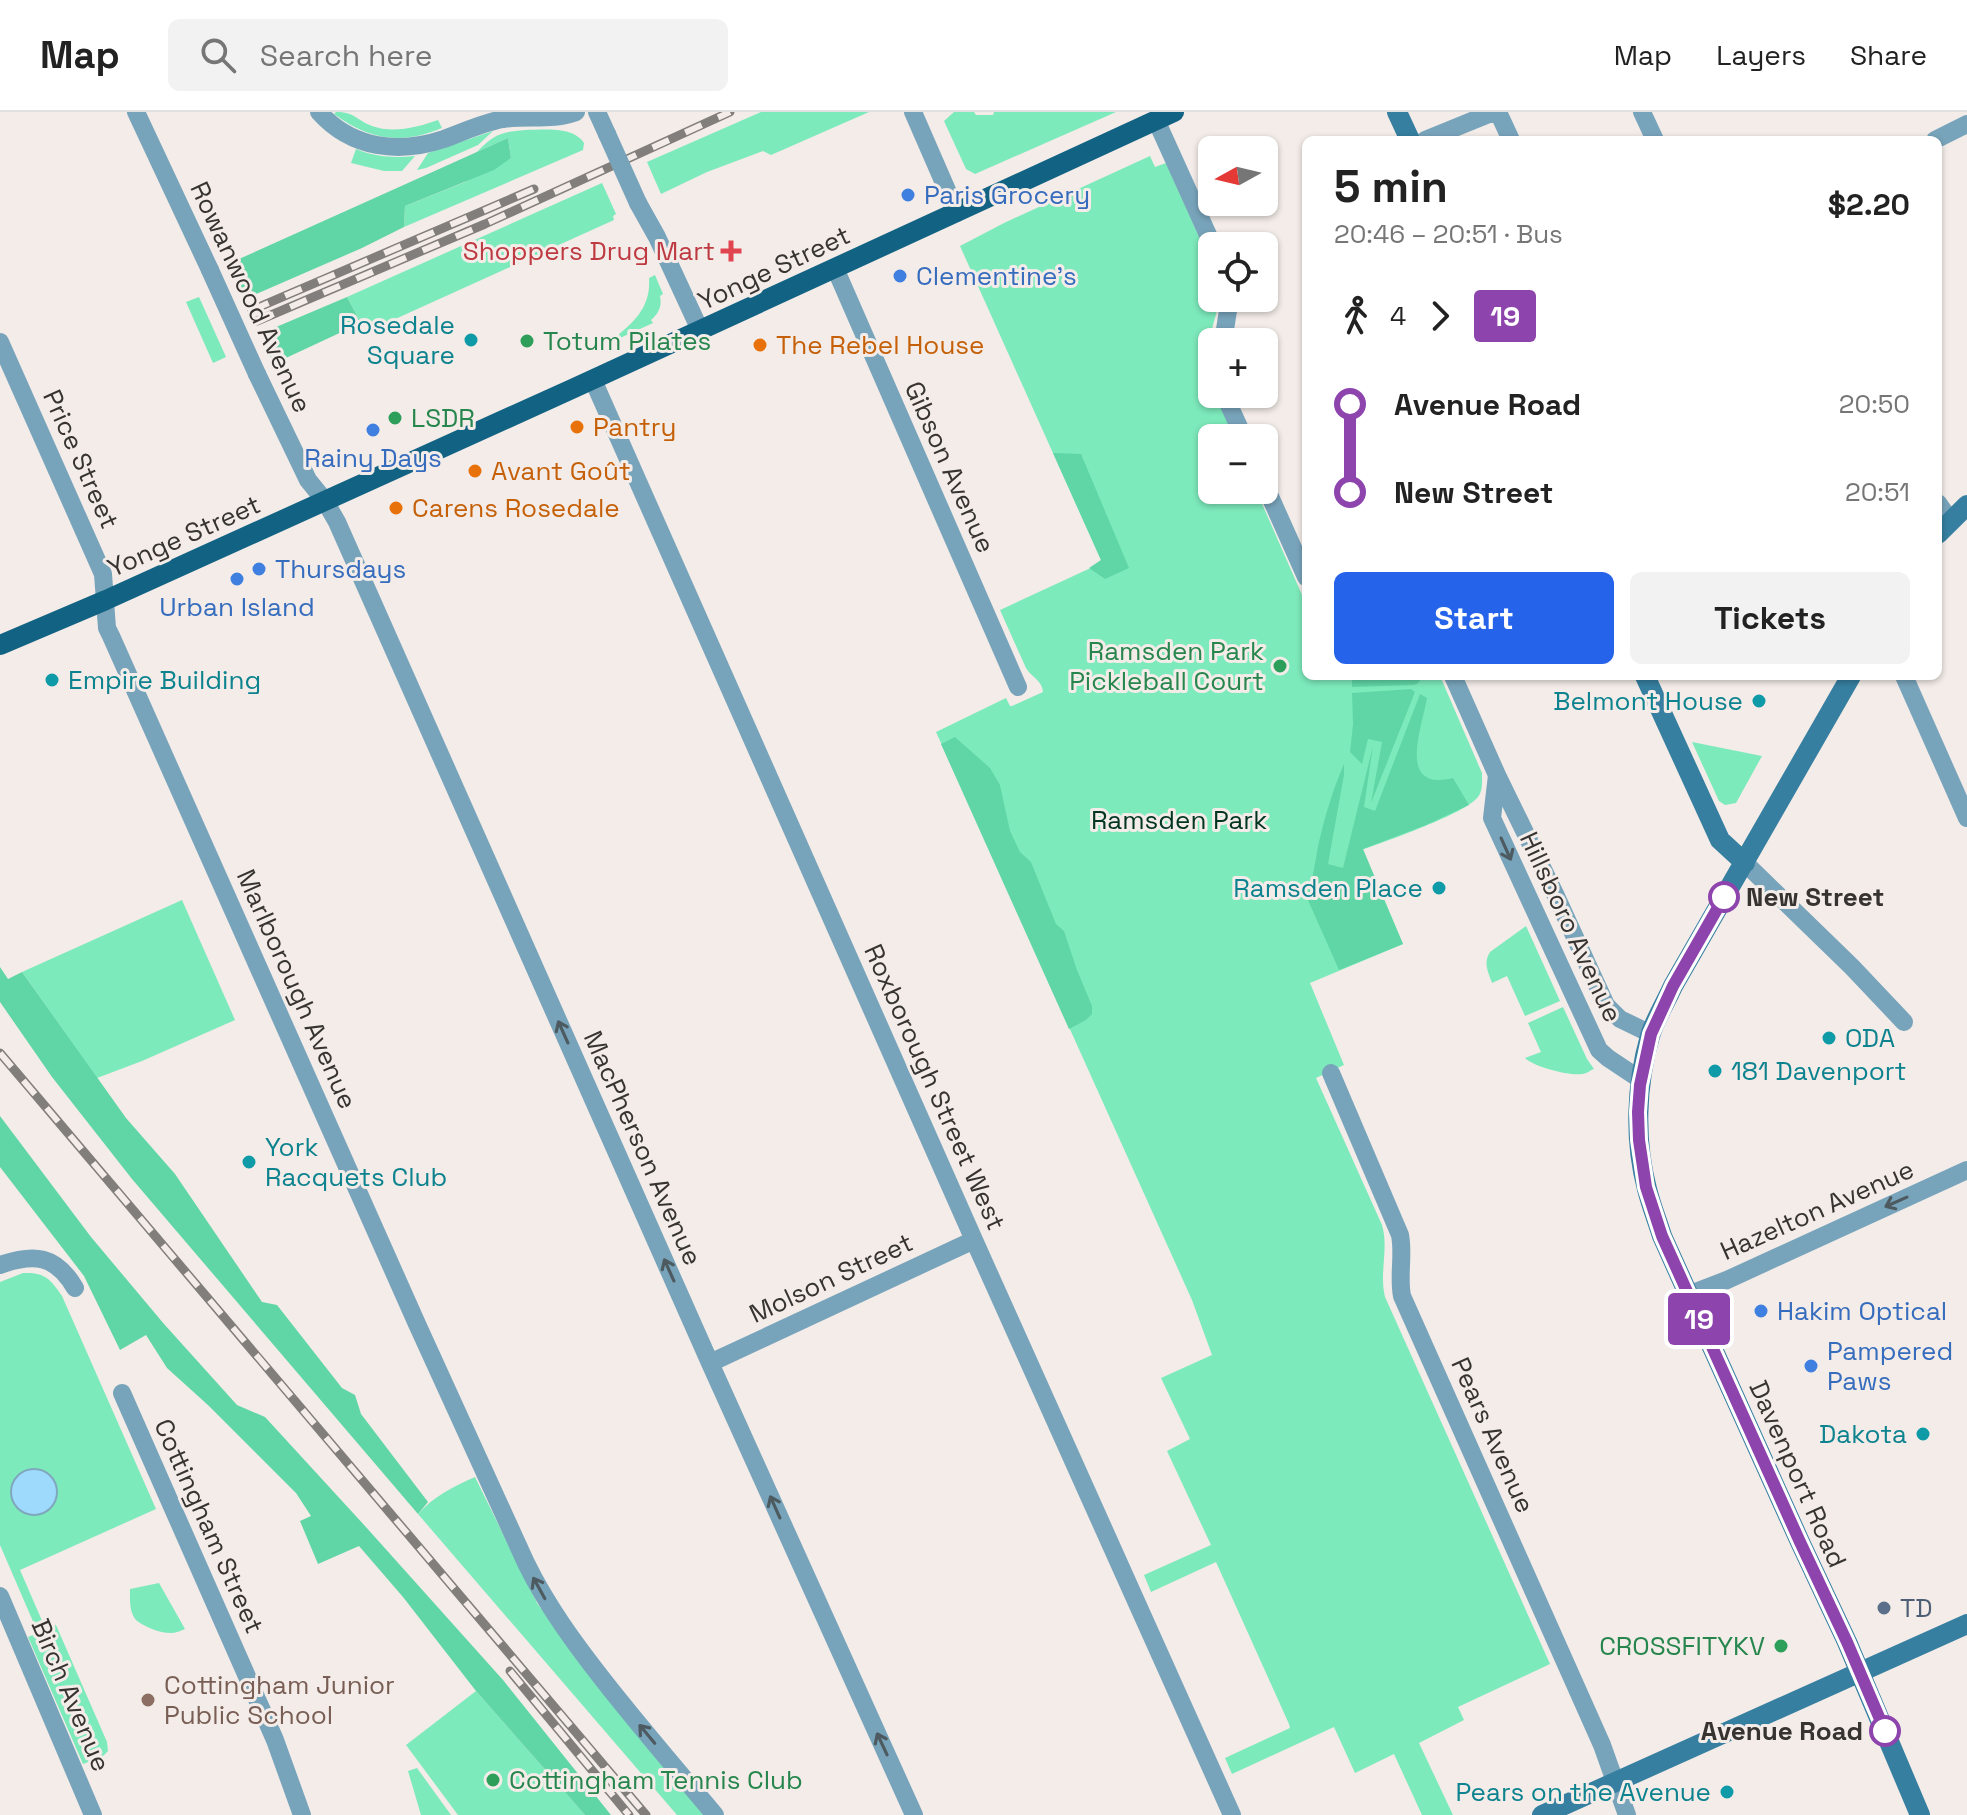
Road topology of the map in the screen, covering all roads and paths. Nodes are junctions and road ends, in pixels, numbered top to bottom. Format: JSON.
{"nodes":[{"id":1,"x":136,"y":112,"type":"edge"},
{"id":2,"x":319,"y":112,"type":"edge"},
{"id":3,"x":576,"y":112,"type":"edge"},
{"id":4,"x":597,"y":112,"type":"edge"},
{"id":5,"x":913,"y":112,"type":"edge"},
{"id":6,"x":1397,"y":112,"type":"edge"},
{"id":7,"x":1496,"y":112,"type":"edge"},
{"id":8,"x":1642,"y":112,"type":"edge"},
{"id":9,"x":1165,"y":116,"type":"edge"},
{"id":10,"x":1967,"y":124,"type":"edge"},
{"id":11,"x":1408,"y":136,"type":"edge"},
{"id":12,"x":1435,"y":136,"type":"edge"},
{"id":13,"x":1509,"y":136,"type":"edge"},
{"id":14,"x":1653,"y":136,"type":"edge"},
{"id":15,"x":1942,"y":136,"type":"edge"},
{"id":16,"x":957,"y":213,"type":"junction"},
{"id":17,"x":1208,"y":232,"type":"edge"},
{"id":18,"x":835,"y":268,"type":"junction"},
{"id":19,"x":700,"y":330,"type":"junction"},
{"id":20,"x":0,"y":342,"type":"edge"},
{"id":21,"x":593,"y":380,"type":"junction"},
{"id":22,"x":325,"y":501,"type":"junction"},
{"id":23,"x":1273,"y":504,"type":"edge"},
{"id":24,"x":1967,"y":505,"type":"edge"},
{"id":25,"x":1942,"y":519,"type":"edge"},
{"id":26,"x":1302,"y":568,"type":"edge"},
{"id":27,"x":106,"y":600,"type":"junction"},
{"id":28,"x":0,"y":645,"type":"edge"},
{"id":29,"x":1455,"y":680,"type":"edge"},
{"id":30,"x":1647,"y":680,"type":"edge"},
{"id":31,"x":1849,"y":680,"type":"edge"},
{"id":32,"x":1906,"y":680,"type":"edge"},
{"id":33,"x":1018,"y":687,"type":"dead end"},
{"id":34,"x":1497,"y":775,"type":"junction"},
{"id":35,"x":1967,"y":818,"type":"edge"},
{"id":36,"x":1745,"y":863,"type":"junction"},
{"id":37,"x":1904,"y":1022,"type":"dead end"},
{"id":38,"x":1651,"y":1034,"type":"junction"},
{"id":39,"x":1331,"y":1073,"type":"dead end"},
{"id":40,"x":1641,"y":1080,"type":"junction"},
{"id":41,"x":1967,"y":1170,"type":"edge"},
{"id":42,"x":974,"y":1240,"type":"junction"},
{"id":43,"x":0,"y":1265,"type":"edge"},
{"id":44,"x":75,"y":1288,"type":"dead end"},
{"id":45,"x":1688,"y":1295,"type":"junction"},
{"id":46,"x":710,"y":1363,"type":"junction"},
{"id":47,"x":122,"y":1393,"type":"dead end"},
{"id":48,"x":0,"y":1596,"type":"edge"},
{"id":49,"x":1967,"y":1624,"type":"edge"},
{"id":50,"x":1860,"y":1672,"type":"junction"},
{"id":51,"x":1616,"y":1781,"type":"junction"},
{"id":52,"x":93,"y":1815,"type":"edge"},
{"id":53,"x":302,"y":1815,"type":"edge"},
{"id":54,"x":715,"y":1815,"type":"edge"},
{"id":55,"x":914,"y":1815,"type":"edge"},
{"id":56,"x":1232,"y":1815,"type":"edge"},
{"id":57,"x":1542,"y":1815,"type":"edge"},
{"id":58,"x":1627,"y":1815,"type":"edge"},
{"id":59,"x":1920,"y":1815,"type":"edge"}],
"edges":[{"from":1,"to":22,"type":"street","name":"Rowanwood Avenue","bridge":true},
{"from":2,"to":3,"type":"street"},
{"from":4,"to":19,"type":"street","bridge":true},
{"from":5,"to":16,"type":"street"},
{"from":6,"to":11,"type":"main road"},
{"from":7,"to":12,"type":"street"},
{"from":7,"to":13,"type":"street"},
{"from":8,"to":14,"type":"street"},
{"from":9,"to":16,"type":"main road","name":"Yonge Street"},
{"from":9,"to":17,"type":"street"},
{"from":10,"to":15,"type":"street"},
{"from":16,"to":18,"type":"main road","name":"Yonge Street"},
{"from":18,"to":19,"type":"main road","name":"Yonge Street"},
{"from":18,"to":33,"type":"street","name":"Gibson Avenue"},
{"from":19,"to":21,"type":"main road","name":"Yonge Street"},
{"from":20,"to":27,"type":"street","name":"Price Street"},
{"from":21,"to":22,"type":"main road","name":"Yonge Street"},
{"from":21,"to":42,"type":"street","name":"Roxborough Street West"},
{"from":22,"to":27,"type":"main road","name":"Yonge Street"},
{"from":46,"to":22,"type":"street","name":"MacPherson Avenue","one_way":true},
{"from":23,"to":26,"type":"street"},
{"from":24,"to":25,"type":"main road"},
{"from":27,"to":28,"type":"main road","name":"Yonge Street"},
{"from":54,"to":27,"type":"street","name":"Marlborough Avenue","one_way":true},
{"from":29,"to":34,"type":"street","name":"Hillsboro Avenue"},
{"from":30,"to":36,"type":"main road"},
{"from":31,"to":36,"type":"main road","name":"Davenport Road"},
{"from":32,"to":35,"type":"street"},
{"from":34,"to":38,"type":"street","name":"Hillsboro Avenue"},
{"from":34,"to":40,"type":"street","name":"Hillsboro Avenue","one_way":true},
{"from":36,"to":37,"type":"street"},
{"from":36,"to":38,"type":"main road","name":"Davenport Road"},
{"from":38,"to":40,"type":"main road","name":"Davenport Road"},
{"from":39,"to":51,"type":"street","name":"Pears Avenue"},
{"from":40,"to":45,"type":"main road","name":"Davenport Road"},
{"from":41,"to":45,"type":"street","name":"Hazelton Avenue","one_way":true},
{"from":42,"to":46,"type":"street","name":"Molson Street"},
{"from":42,"to":56,"type":"street","name":"Roxborough Street West"},
{"from":43,"to":44,"type":"street"},
{"from":45,"to":50,"type":"main road","name":"Davenport Road"},
{"from":55,"to":46,"type":"street","name":"MacPherson Avenue","one_way":true},
{"from":47,"to":53,"type":"street","name":"Cottingham Street"},
{"from":48,"to":52,"type":"street","name":"Birch Avenue"},
{"from":49,"to":50,"type":"main road"},
{"from":50,"to":51,"type":"main road"},
{"from":50,"to":59,"type":"main road","name":"Davenport Road"},
{"from":51,"to":57,"type":"main road"},
{"from":51,"to":58,"type":"street","name":"Pears Avenue"}]}
